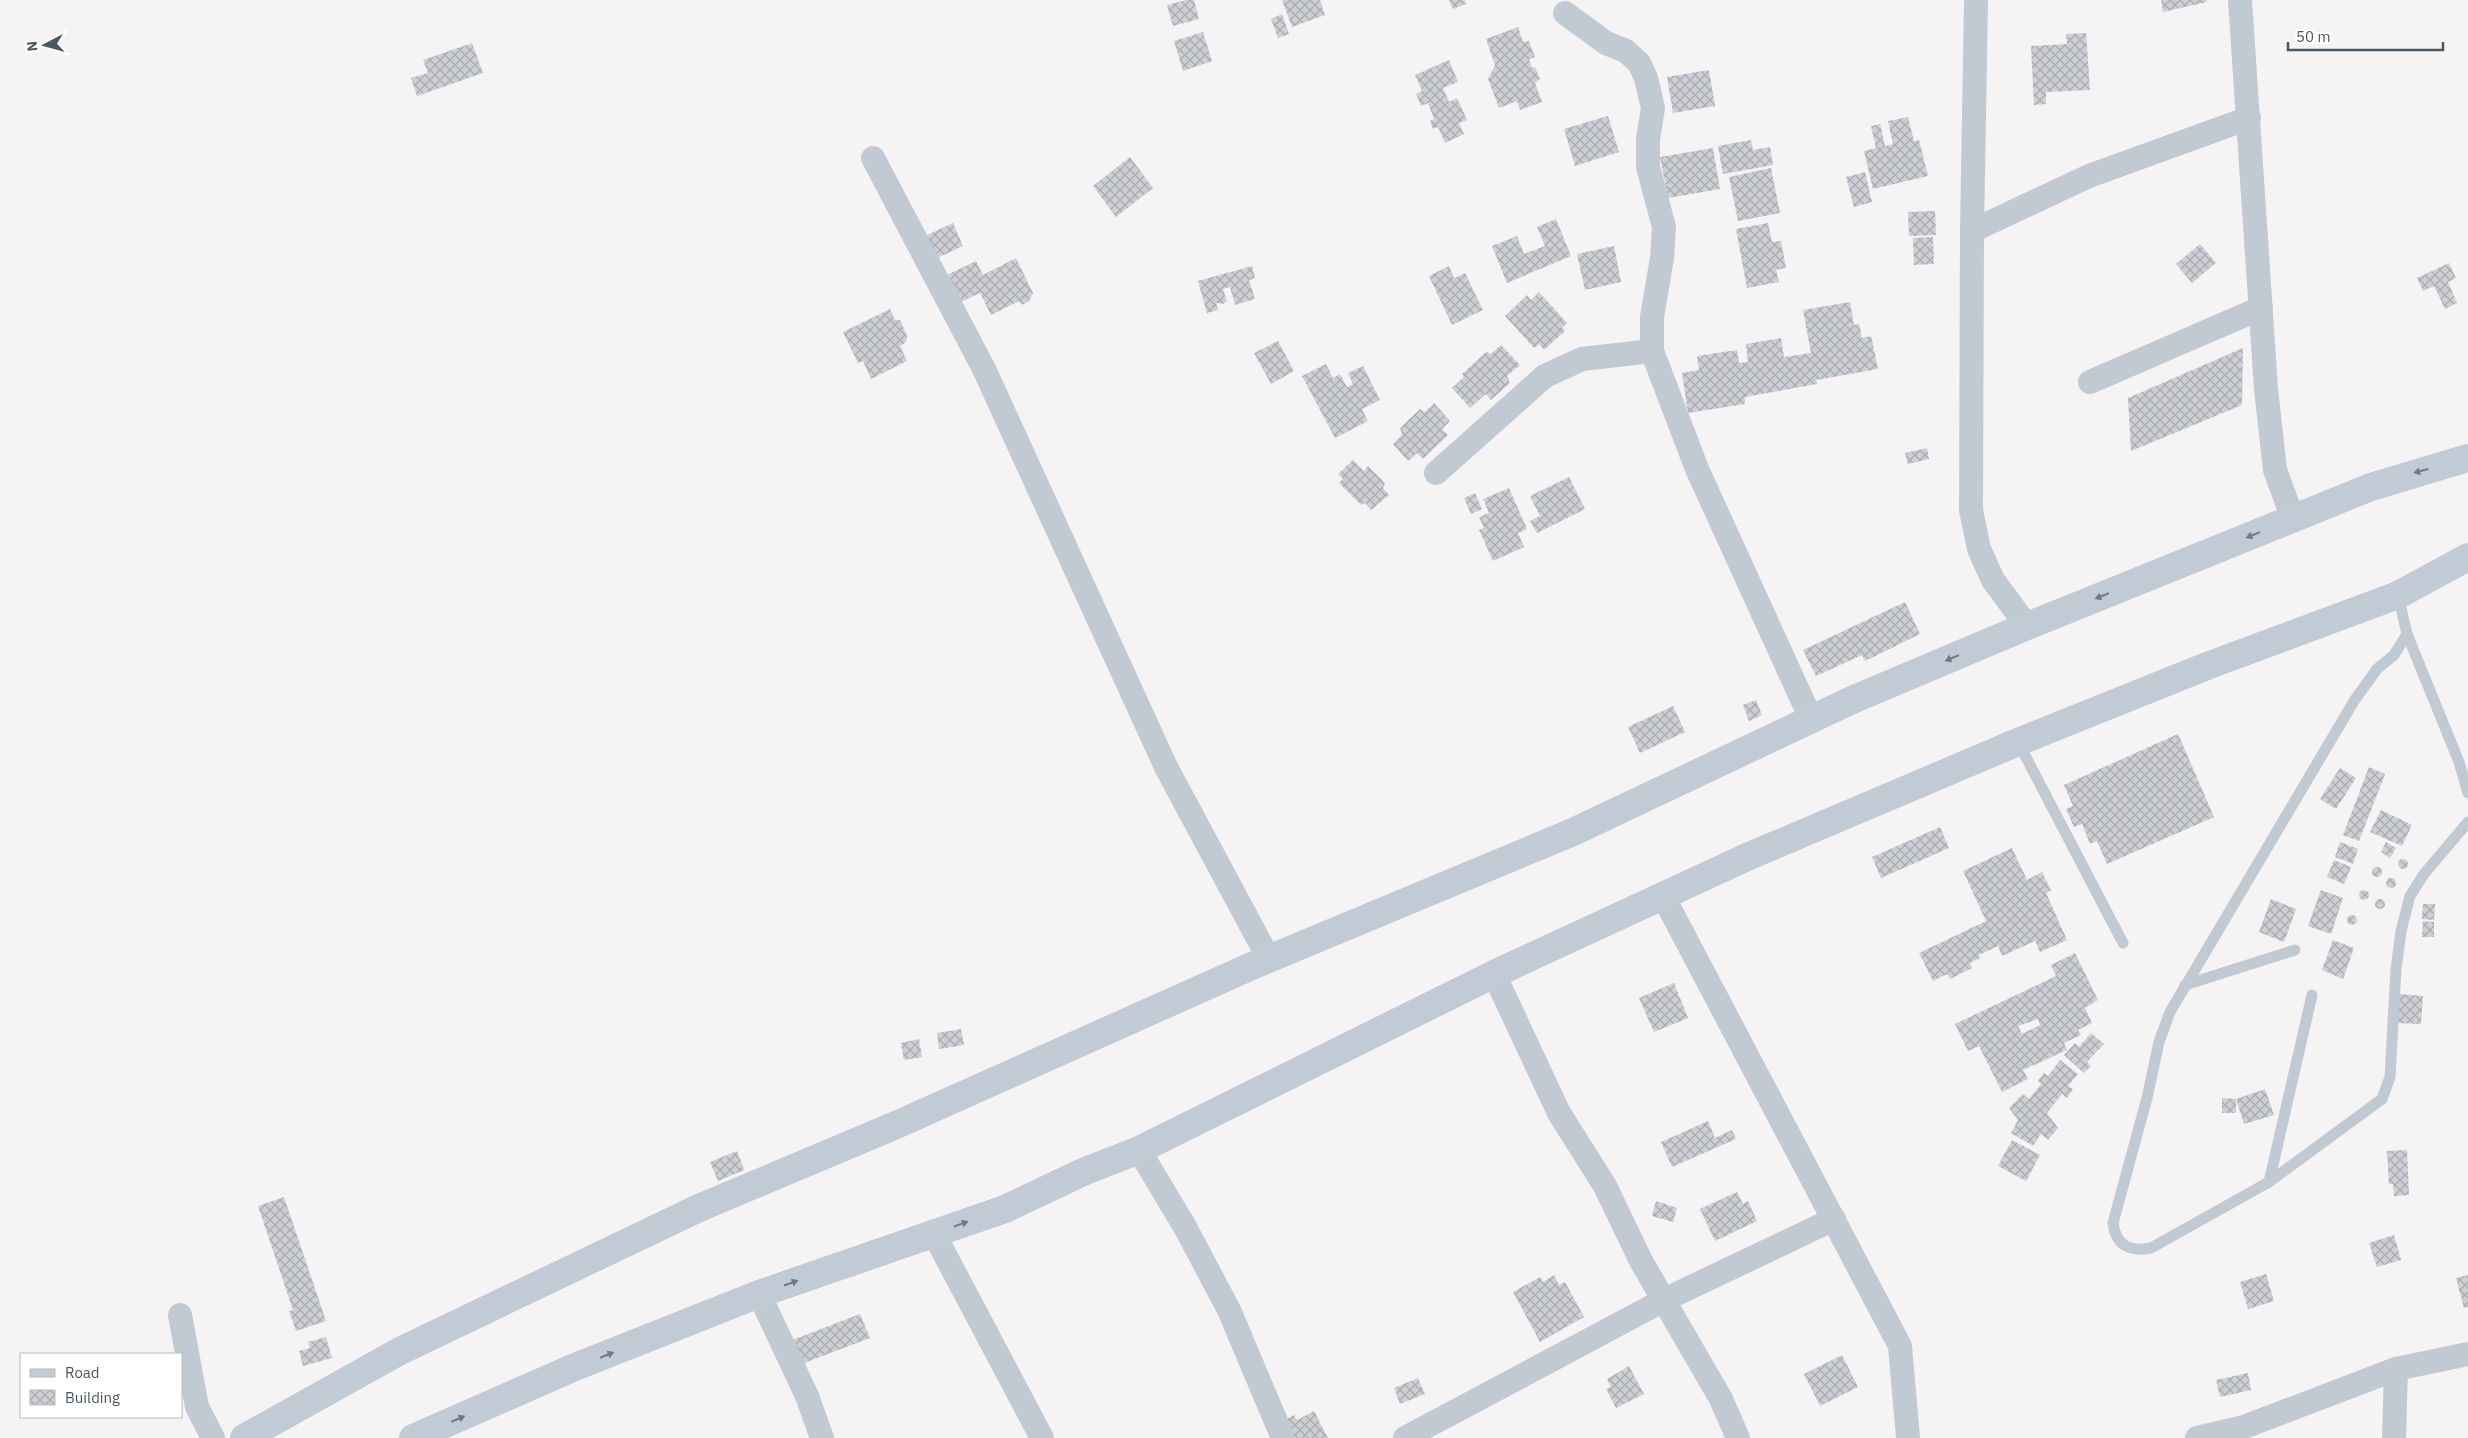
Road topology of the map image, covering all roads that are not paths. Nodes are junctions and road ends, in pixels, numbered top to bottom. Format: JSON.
{"nodes":[{"id":1,"x":1976,"y":0,"type":"edge"},
{"id":2,"x":2240,"y":0,"type":"edge"},
{"id":3,"x":1565,"y":13,"type":"dead end"},
{"id":4,"x":2249,"y":118,"type":"junction"},
{"id":5,"x":873,"y":158,"type":"dead end"},
{"id":6,"x":1972,"y":231,"type":"junction"},
{"id":7,"x":2261,"y":308,"type":"junction"},
{"id":8,"x":1652,"y":351,"type":"junction"},
{"id":9,"x":2090,"y":382,"type":"dead end"},
{"id":10,"x":2468,"y":458,"type":"edge"},
{"id":11,"x":1436,"y":473,"type":"dead end"},
{"id":12,"x":2293,"y":519,"type":"junction"},
{"id":13,"x":2468,"y":557,"type":"edge"},
{"id":14,"x":2398,"y":595,"type":"junction"},
{"id":15,"x":2027,"y":626,"type":"junction"},
{"id":16,"x":2407,"y":634,"type":"junction"},
{"id":17,"x":1811,"y":719,"type":"junction"},
{"id":18,"x":2018,"y":742,"type":"junction"},
{"id":19,"x":2468,"y":793,"type":"edge"},
{"id":20,"x":2468,"y":822,"type":"edge"},
{"id":21,"x":1663,"y":896,"type":"junction"},
{"id":22,"x":2123,"y":943,"type":"dead end"},
{"id":23,"x":2295,"y":950,"type":"dead end"},
{"id":24,"x":1269,"y":959,"type":"junction"},
{"id":25,"x":1494,"y":974,"type":"junction"},
{"id":26,"x":2186,"y":985,"type":"junction"},
{"id":27,"x":2312,"y":994,"type":"dead end"},
{"id":28,"x":1139,"y":1150,"type":"junction"},
{"id":29,"x":2268,"y":1182,"type":"junction"},
{"id":30,"x":1834,"y":1220,"type":"junction"},
{"id":31,"x":934,"y":1234,"type":"junction"},
{"id":32,"x":759,"y":1294,"type":"junction"},
{"id":33,"x":1664,"y":1300,"type":"junction"},
{"id":34,"x":180,"y":1315,"type":"dead end"},
{"id":35,"x":2468,"y":1354,"type":"edge"},
{"id":36,"x":2396,"y":1369,"type":"junction"},
{"id":37,"x":213,"y":1438,"type":"edge"},
{"id":38,"x":244,"y":1438,"type":"edge"},
{"id":39,"x":413,"y":1438,"type":"edge"},
{"id":40,"x":822,"y":1438,"type":"edge"},
{"id":41,"x":1042,"y":1438,"type":"edge"},
{"id":42,"x":1283,"y":1438,"type":"edge"},
{"id":43,"x":1405,"y":1438,"type":"edge"},
{"id":44,"x":1738,"y":1438,"type":"edge"},
{"id":45,"x":1908,"y":1438,"type":"edge"},
{"id":46,"x":2197,"y":1438,"type":"edge"},
{"id":47,"x":2394,"y":1438,"type":"edge"}],
"edges":[{"from":1,"to":6,"type":"street"},
{"from":2,"to":4,"type":"street"},
{"from":3,"to":8,"type":"street"},
{"from":4,"to":6,"type":"street"},
{"from":4,"to":7,"type":"street"},
{"from":5,"to":24,"type":"street"},
{"from":6,"to":15,"type":"street"},
{"from":7,"to":9,"type":"street"},
{"from":7,"to":12,"type":"street"},
{"from":8,"to":11,"type":"street"},
{"from":8,"to":17,"type":"street"},
{"from":10,"to":12,"type":"street","one_way":true},
{"from":12,"to":15,"type":"street","one_way":true},
{"from":13,"to":14,"type":"street"},
{"from":14,"to":16,"type":"lane"},
{"from":14,"to":18,"type":"street"},
{"from":15,"to":17,"type":"street","one_way":true},
{"from":16,"to":19,"type":"lane"},
{"from":16,"to":26,"type":"lane"},
{"from":17,"to":24,"type":"street"},
{"from":18,"to":21,"type":"street"},
{"from":18,"to":22,"type":"lane"},
{"from":20,"to":29,"type":"lane"},
{"from":21,"to":25,"type":"street"},
{"from":21,"to":30,"type":"street"},
{"from":23,"to":26,"type":"lane"},
{"from":24,"to":38,"type":"street"},
{"from":25,"to":28,"type":"street"},
{"from":25,"to":33,"type":"street"},
{"from":26,"to":29,"type":"lane"},
{"from":27,"to":29,"type":"lane"},
{"from":31,"to":28,"type":"street","one_way":true},
{"from":28,"to":42,"type":"street"},
{"from":30,"to":33,"type":"street"},
{"from":30,"to":45,"type":"street"},
{"from":32,"to":31,"type":"street","one_way":true},
{"from":31,"to":41,"type":"street"},
{"from":39,"to":32,"type":"street","one_way":true},
{"from":32,"to":40,"type":"street"},
{"from":33,"to":43,"type":"street"},
{"from":33,"to":44,"type":"street"},
{"from":34,"to":37,"type":"street"},
{"from":35,"to":36,"type":"street"},
{"from":36,"to":46,"type":"street"},
{"from":36,"to":47,"type":"street"}]}
